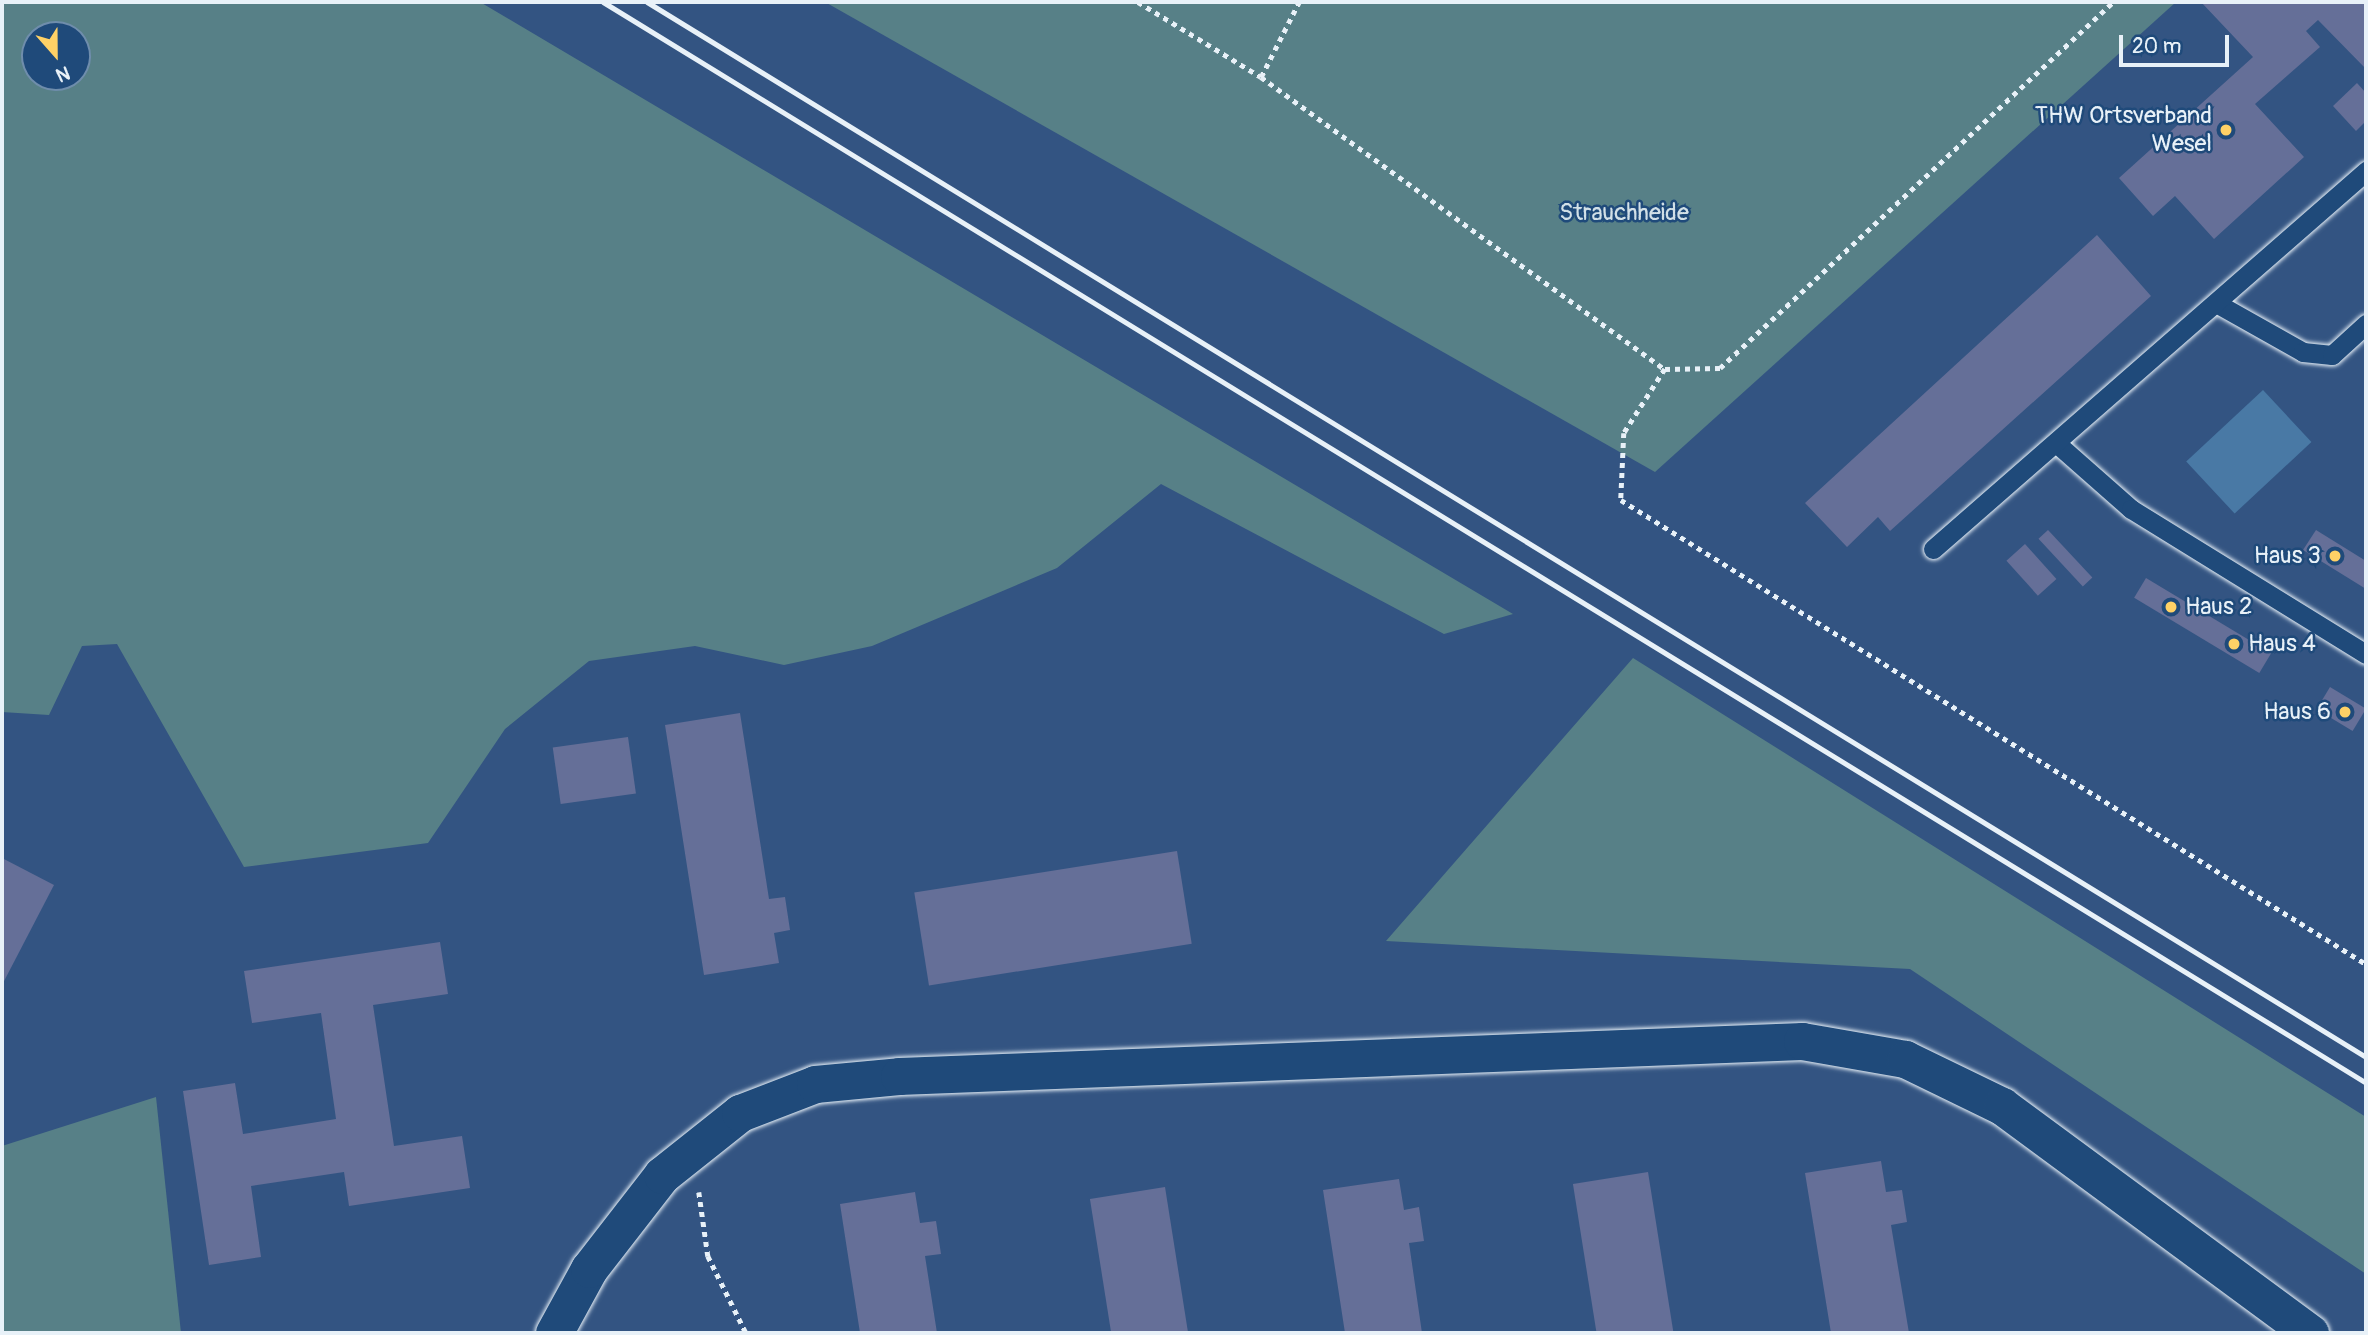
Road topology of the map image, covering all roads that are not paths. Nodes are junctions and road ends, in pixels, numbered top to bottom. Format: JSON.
{"nodes":[{"id":1,"x":2366,"y":171,"type":"edge"},
{"id":2,"x":2216,"y":303,"type":"junction"},
{"id":3,"x":2366,"y":324,"type":"edge"},
{"id":4,"x":2056,"y":443,"type":"junction"},
{"id":5,"x":1933,"y":549,"type":"dead end"},
{"id":6,"x":2366,"y":654,"type":"edge"},
{"id":7,"x":554,"y":1333,"type":"edge"},
{"id":8,"x":2310,"y":1333,"type":"edge"}],
"edges":[{"from":1,"to":2,"type":"lane"},
{"from":2,"to":3,"type":"lane"},
{"from":2,"to":4,"type":"lane"},
{"from":4,"to":5,"type":"lane"},
{"from":4,"to":6,"type":"lane"},
{"from":7,"to":8,"type":"street"}]}
